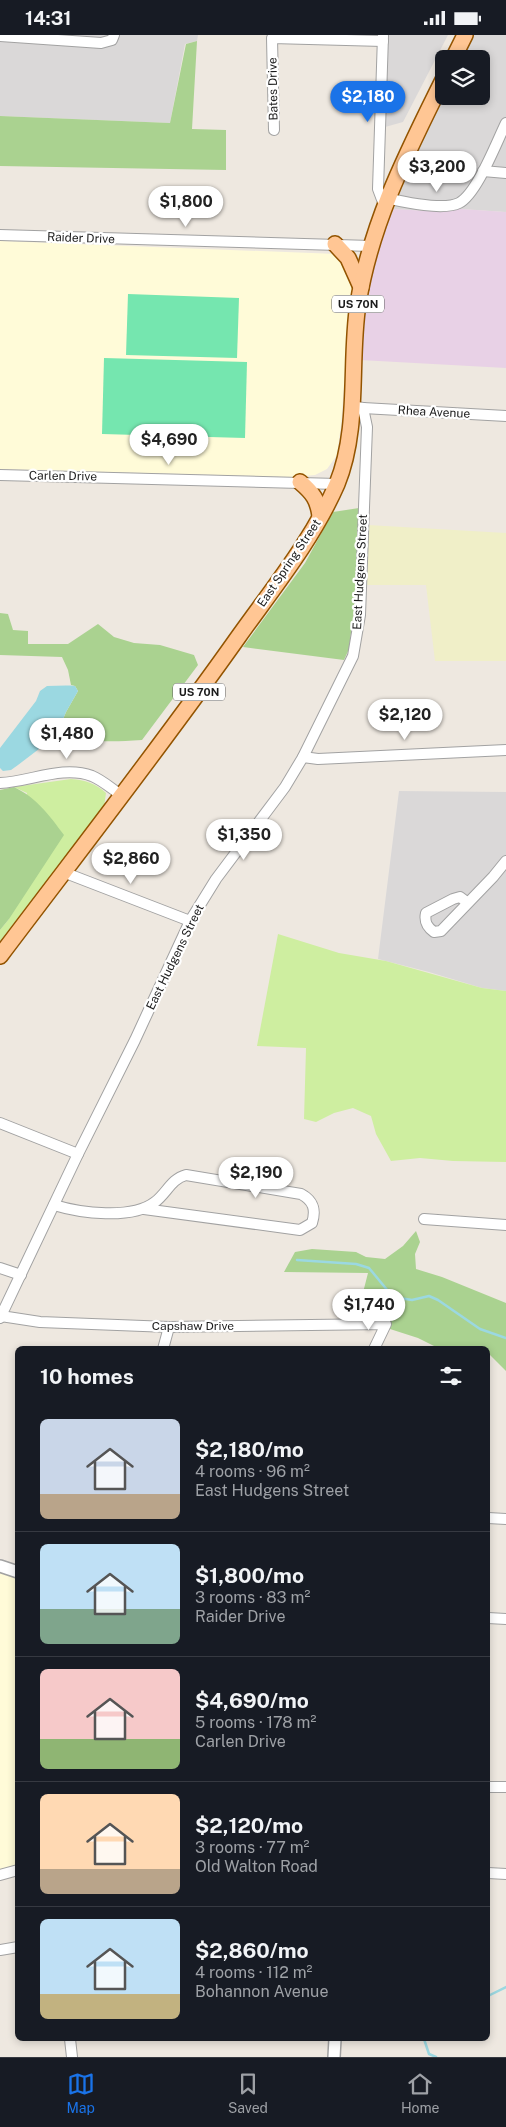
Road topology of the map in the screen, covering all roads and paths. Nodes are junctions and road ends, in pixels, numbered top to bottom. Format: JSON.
{"nodes":[{"id":1,"x":114,"y":35,"type":"edge"},
{"id":2,"x":465,"y":35,"type":"edge"},
{"id":3,"x":0,"y":36,"type":"edge"},
{"id":4,"x":383,"y":38,"type":"edge"},
{"id":5,"x":458,"y":50,"type":"edge"},
{"id":6,"x":435,"y":97,"type":"edge"},
{"id":7,"x":506,"y":123,"type":"edge"},
{"id":8,"x":274,"y":130,"type":"dead end"},
{"id":9,"x":483,"y":171,"type":"junction"},
{"id":10,"x":506,"y":173,"type":"edge"},
{"id":11,"x":385,"y":202,"type":"junction"},
{"id":12,"x":0,"y":235,"type":"edge"},
{"id":13,"x":335,"y":244,"type":"junction"},
{"id":14,"x":371,"y":246,"type":"junction"},
{"id":15,"x":361,"y":288,"type":"junction"},
{"id":16,"x":357,"y":407,"type":"junction"},
{"id":17,"x":506,"y":416,"type":"edge"},
{"id":18,"x":0,"y":475,"type":"edge"},
{"id":19,"x":300,"y":482,"type":"junction"},
{"id":20,"x":337,"y":483,"type":"junction"},
{"id":21,"x":320,"y":516,"type":"junction"},
{"id":22,"x":506,"y":749,"type":"edge"},
{"id":23,"x":303,"y":757,"type":"junction"},
{"id":24,"x":0,"y":783,"type":"edge"},
{"id":25,"x":122,"y":795,"type":"junction"},
{"id":26,"x":506,"y":861,"type":"edge"},
{"id":27,"x":63,"y":872,"type":"junction"},
{"id":28,"x":468,"y":903,"type":"dead end"},
{"id":29,"x":190,"y":921,"type":"junction"},
{"id":30,"x":0,"y":956,"type":"edge"},
{"id":31,"x":0,"y":1123,"type":"edge"},
{"id":32,"x":78,"y":1153,"type":"junction"},
{"id":33,"x":54,"y":1205,"type":"junction"},
{"id":34,"x":144,"y":1209,"type":"junction"},
{"id":35,"x":424,"y":1219,"type":"dead end"},
{"id":36,"x":506,"y":1225,"type":"edge"},
{"id":37,"x":0,"y":1268,"type":"edge"},
{"id":38,"x":21,"y":1275,"type":"junction"},
{"id":39,"x":0,"y":1317,"type":"edge"},
{"id":40,"x":169,"y":1327,"type":"junction"},
{"id":41,"x":164,"y":1346,"type":"edge"},
{"id":42,"x":375,"y":1346,"type":"edge"},
{"id":43,"x":490,"y":1518,"type":"edge"},
{"id":44,"x":506,"y":1519,"type":"edge"},
{"id":45,"x":0,"y":1566,"type":"edge"},
{"id":46,"x":15,"y":1571,"type":"edge"},
{"id":47,"x":490,"y":1618,"type":"edge"},
{"id":48,"x":506,"y":1619,"type":"edge"},
{"id":49,"x":490,"y":1787,"type":"edge"},
{"id":50,"x":506,"y":1787,"type":"edge"},
{"id":51,"x":15,"y":1871,"type":"edge"},
{"id":52,"x":490,"y":1873,"type":"edge"},
{"id":53,"x":506,"y":1874,"type":"edge"},
{"id":54,"x":0,"y":1875,"type":"edge"},
{"id":55,"x":15,"y":1948,"type":"edge"},
{"id":56,"x":0,"y":1951,"type":"edge"},
{"id":57,"x":70,"y":2041,"type":"edge"},
{"id":58,"x":336,"y":2041,"type":"edge"},
{"id":59,"x":72,"y":2057,"type":"edge"},
{"id":60,"x":334,"y":2057,"type":"edge"}],
"edges":[{"from":1,"to":3,"type":"street"},
{"from":2,"to":5,"type":"main road"},
{"from":4,"to":8,"type":"street","name":"Bates Drive"},
{"from":4,"to":11,"type":"street"},
{"from":6,"to":11,"type":"main road","name":"East Spring Street","number":"US 70N"},
{"from":7,"to":9,"type":"street"},
{"from":9,"to":10,"type":"street"},
{"from":9,"to":11,"type":"street"},
{"from":11,"to":14,"type":"main road","name":"East Spring Street","number":"US 70N"},
{"from":12,"to":13,"type":"street","name":"Raider Drive"},
{"from":13,"to":14,"type":"street","name":"Raider Drive"},
{"from":13,"to":15,"type":"main road"},
{"from":14,"to":15,"type":"main road","name":"East Spring Street","number":"US 70N"},
{"from":15,"to":16,"type":"main road","name":"East Spring Street","number":"US 70N"},
{"from":16,"to":17,"type":"street","name":"Rhea Avenue"},
{"from":16,"to":20,"type":"main road","name":"East Spring Street","number":"US 70N"},
{"from":16,"to":23,"type":"street","name":"East Hudgens Street"},
{"from":18,"to":19,"type":"street","name":"Carlen Drive"},
{"from":19,"to":20,"type":"street","name":"Carlen Drive"},
{"from":19,"to":21,"type":"main road"},
{"from":20,"to":21,"type":"main road","name":"East Spring Street","number":"US 70N"},
{"from":21,"to":25,"type":"main road","name":"East Spring Street","number":"US 70N"},
{"from":22,"to":23,"type":"street"},
{"from":23,"to":29,"type":"street","name":"East Hudgens Street"},
{"from":24,"to":25,"type":"street"},
{"from":25,"to":27,"type":"main road","name":"East Spring Street","number":"US 70N"},
{"from":26,"to":28,"type":"street"},
{"from":27,"to":29,"type":"street"},
{"from":27,"to":30,"type":"main road","name":"East Spring Street","number":"US 70N"},
{"from":29,"to":32,"type":"street","name":"East Hudgens Street"},
{"from":31,"to":32,"type":"street"},
{"from":32,"to":33,"type":"street","name":"East Hudgens Street"},
{"from":33,"to":34,"type":"street"},
{"from":33,"to":38,"type":"street","name":"East Hudgens Street"},
{"from":34,"to":34,"type":"street"},
{"from":35,"to":36,"type":"street"},
{"from":37,"to":38,"type":"street"},
{"from":38,"to":39,"type":"street","name":"East Hudgens Street"},
{"from":39,"to":40,"type":"street","name":"Capshaw Drive"},
{"from":40,"to":41,"type":"street"},
{"from":40,"to":42,"type":"street","name":"Capshaw Drive"},
{"from":43,"to":44,"type":"street"},
{"from":45,"to":46,"type":"street"},
{"from":47,"to":48,"type":"street"},
{"from":49,"to":50,"type":"street"},
{"from":51,"to":54,"type":"street"},
{"from":52,"to":53,"type":"street"},
{"from":55,"to":56,"type":"street"},
{"from":57,"to":59,"type":"street"},
{"from":58,"to":60,"type":"street"}]}
